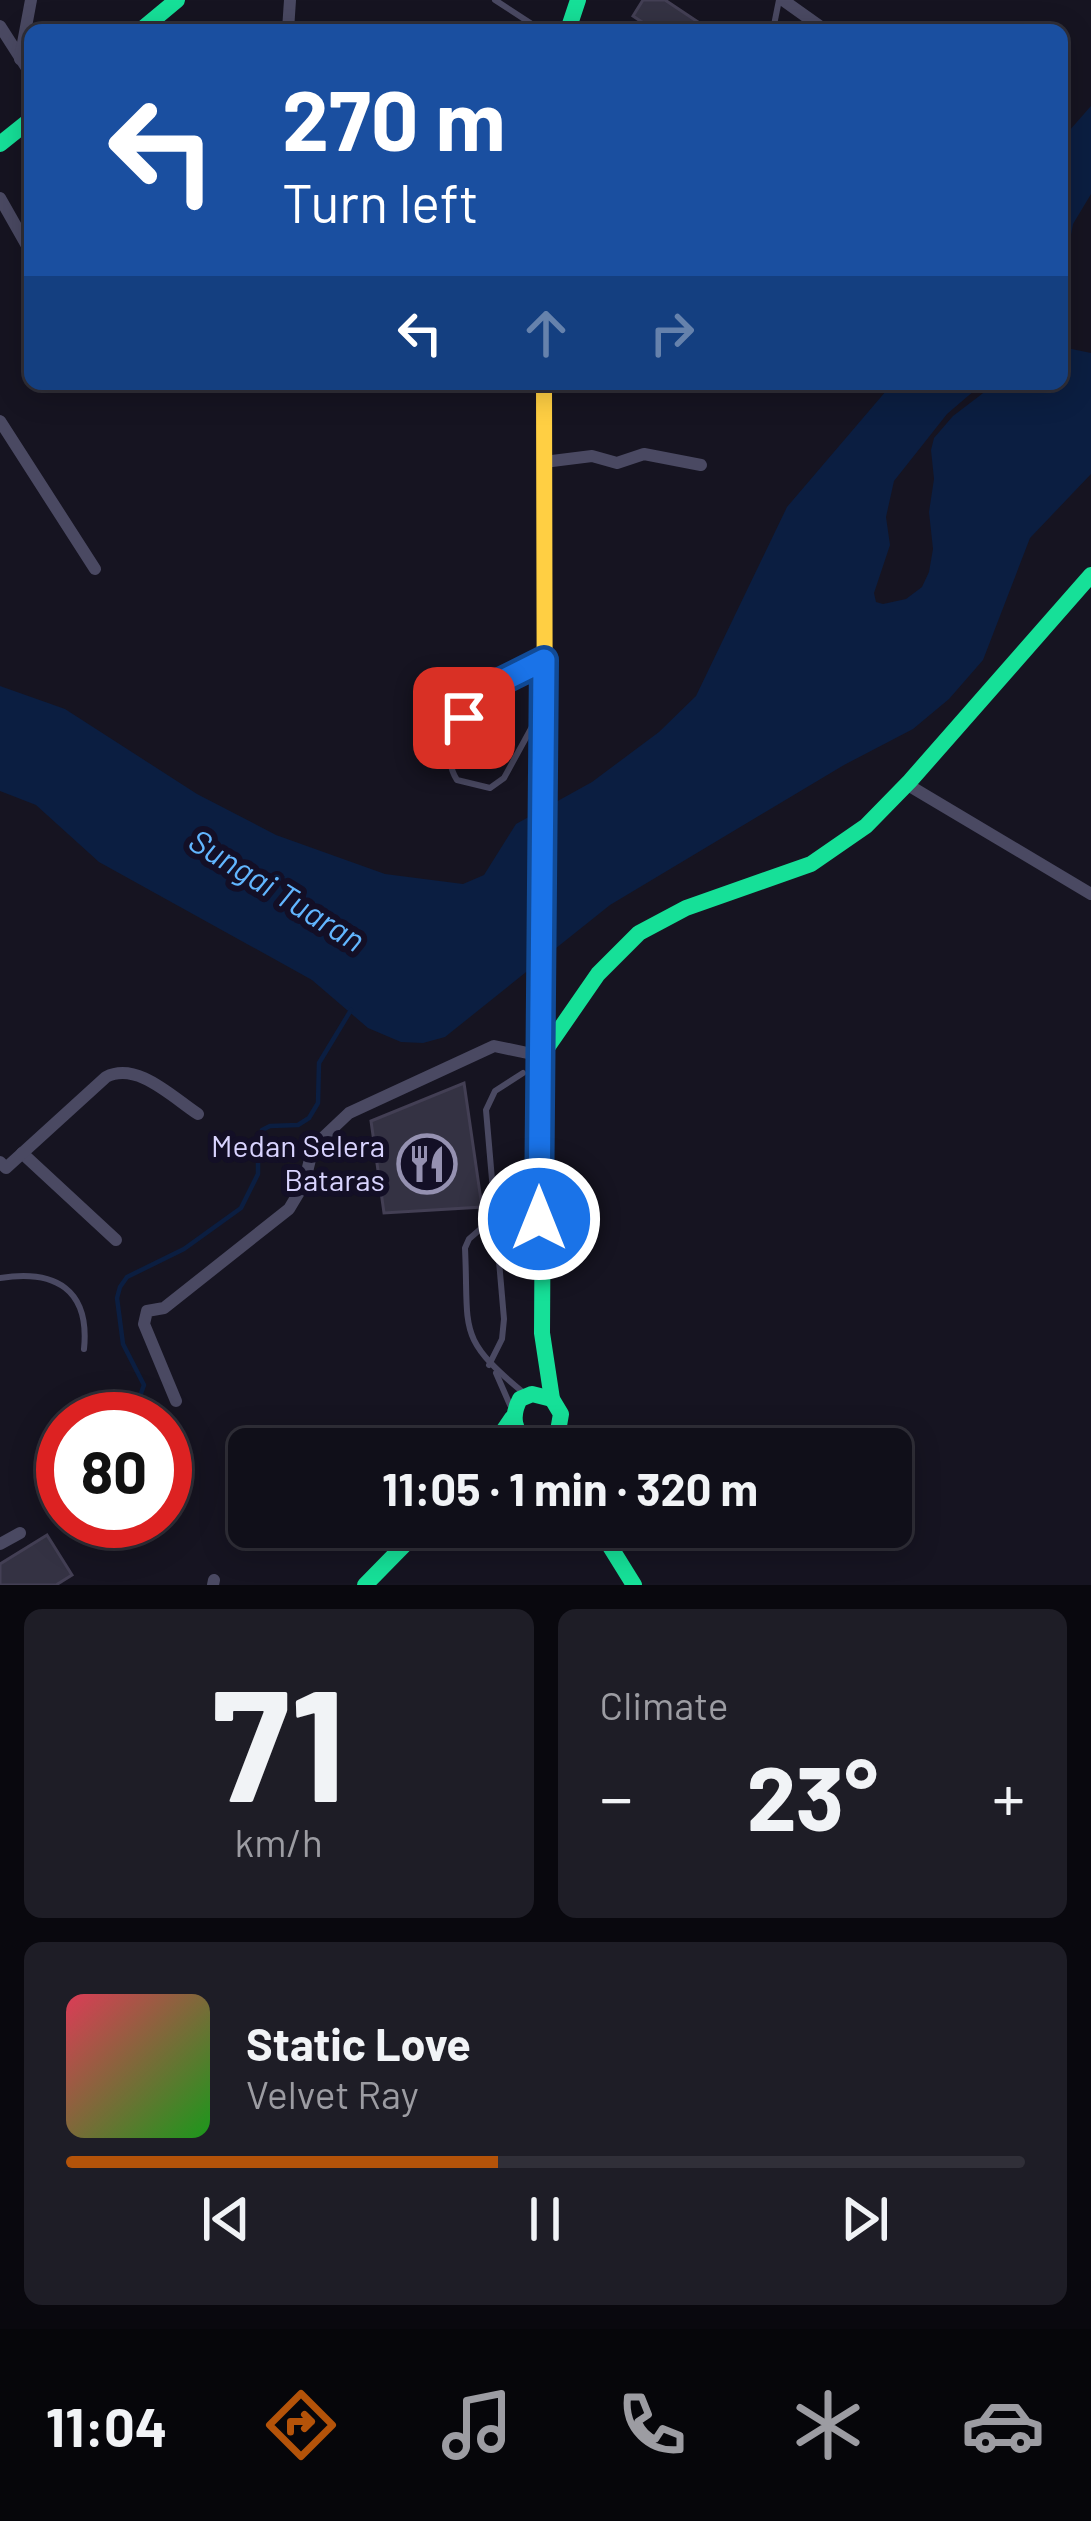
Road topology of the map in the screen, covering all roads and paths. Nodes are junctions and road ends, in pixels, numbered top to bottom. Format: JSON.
{"nodes":[{"id":1,"x":177,"y":0,"type":"edge"},
{"id":2,"x":495,"y":0,"type":"edge"},
{"id":3,"x":781,"y":0,"type":"edge"},
{"id":4,"x":148,"y":24,"type":"edge"},
{"id":5,"x":532,"y":24,"type":"edge"},
{"id":6,"x":816,"y":24,"type":"edge"},
{"id":7,"x":0,"y":26,"type":"edge"},
{"id":8,"x":24,"y":37,"type":"edge"},
{"id":9,"x":20,"y":58,"type":"junction"},
{"id":10,"x":24,"y":64,"type":"edge"},
{"id":11,"x":24,"y":125,"type":"edge"},
{"id":12,"x":0,"y":144,"type":"edge"},
{"id":13,"x":0,"y":198,"type":"edge"},
{"id":14,"x":24,"y":240,"type":"edge"},
{"id":15,"x":544,"y":390,"type":"edge"},
{"id":16,"x":0,"y":421,"type":"edge"},
{"id":17,"x":544,"y":462,"type":"junction"},
{"id":18,"x":701,"y":465,"type":"dead end"},
{"id":19,"x":95,"y":568,"type":"dead end"},
{"id":20,"x":1091,"y":575,"type":"edge"},
{"id":21,"x":544,"y":660,"type":"junction"},
{"id":22,"x":546,"y":723,"type":"junction"},
{"id":23,"x":908,"y":785,"type":"junction"},
{"id":24,"x":1091,"y":894,"type":"edge"},
{"id":25,"x":542,"y":1056,"type":"junction"},
{"id":26,"x":523,"y":1073,"type":"dead end"},
{"id":27,"x":198,"y":1114,"type":"dead end"},
{"id":28,"x":22,"y":1153,"type":"junction"},
{"id":29,"x":2,"y":1170,"type":"edge"},
{"id":30,"x":493,"y":1219,"type":"junction"},
{"id":31,"x":116,"y":1240,"type":"dead end"},
{"id":32,"x":0,"y":1278,"type":"edge"},
{"id":33,"x":542,"y":1334,"type":"junction"},
{"id":34,"x":84,"y":1349,"type":"dead end"},
{"id":35,"x":491,"y":1368,"type":"junction"},
{"id":36,"x":172,"y":1392,"type":"edge"},
{"id":37,"x":529,"y":1395,"type":"junction"},
{"id":38,"x":552,"y":1399,"type":"junction"},
{"id":39,"x":512,"y":1415,"type":"junction"},
{"id":40,"x":504,"y":1428,"type":"edge"},
{"id":41,"x":515,"y":1428,"type":"edge"},
{"id":42,"x":561,"y":1428,"type":"edge"},
{"id":43,"x":20,"y":1533,"type":"dead end"},
{"id":44,"x":0,"y":1544,"type":"edge"},
{"id":45,"x":401,"y":1548,"type":"edge"},
{"id":46,"x":611,"y":1548,"type":"edge"},
{"id":47,"x":365,"y":1585,"type":"edge"},
{"id":48,"x":634,"y":1585,"type":"edge"}],
"edges":[{"from":1,"to":4,"type":"main road"},
{"from":2,"to":5,"type":"lane"},
{"from":3,"to":6,"type":"street"},
{"from":7,"to":9,"type":"street"},
{"from":8,"to":9,"type":"street"},
{"from":9,"to":10,"type":"street"},
{"from":11,"to":12,"type":"main road"},
{"from":13,"to":14,"type":"street"},
{"from":15,"to":17,"type":"main road"},
{"from":16,"to":19,"type":"street"},
{"from":17,"to":18,"type":"street"},
{"from":17,"to":21,"type":"main road"},
{"from":20,"to":23,"type":"main road"},
{"from":21,"to":22,"type":"main road"},
{"from":21,"to":22,"type":"lane"},
{"from":22,"to":25,"type":"main road"},
{"from":23,"to":24,"type":"street"},
{"from":23,"to":25,"type":"main road"},
{"from":25,"to":33,"type":"main road"},
{"from":25,"to":36,"type":"street"},
{"from":26,"to":30,"type":"lane"},
{"from":27,"to":28,"type":"street"},
{"from":28,"to":29,"type":"street"},
{"from":28,"to":31,"type":"street"},
{"from":30,"to":35,"type":"lane"},
{"from":30,"to":35,"type":"lane"},
{"from":32,"to":34,"type":"lane"},
{"from":33,"to":37,"type":"main road"},
{"from":33,"to":38,"type":"main road"},
{"from":35,"to":37,"type":"lane"},
{"from":35,"to":39,"type":"lane"},
{"from":37,"to":38,"type":"main road"},
{"from":37,"to":39,"type":"main road"},
{"from":38,"to":42,"type":"main road"},
{"from":39,"to":40,"type":"main road"},
{"from":39,"to":41,"type":"main road"},
{"from":43,"to":44,"type":"street"},
{"from":45,"to":47,"type":"main road"},
{"from":46,"to":48,"type":"main road"}]}
